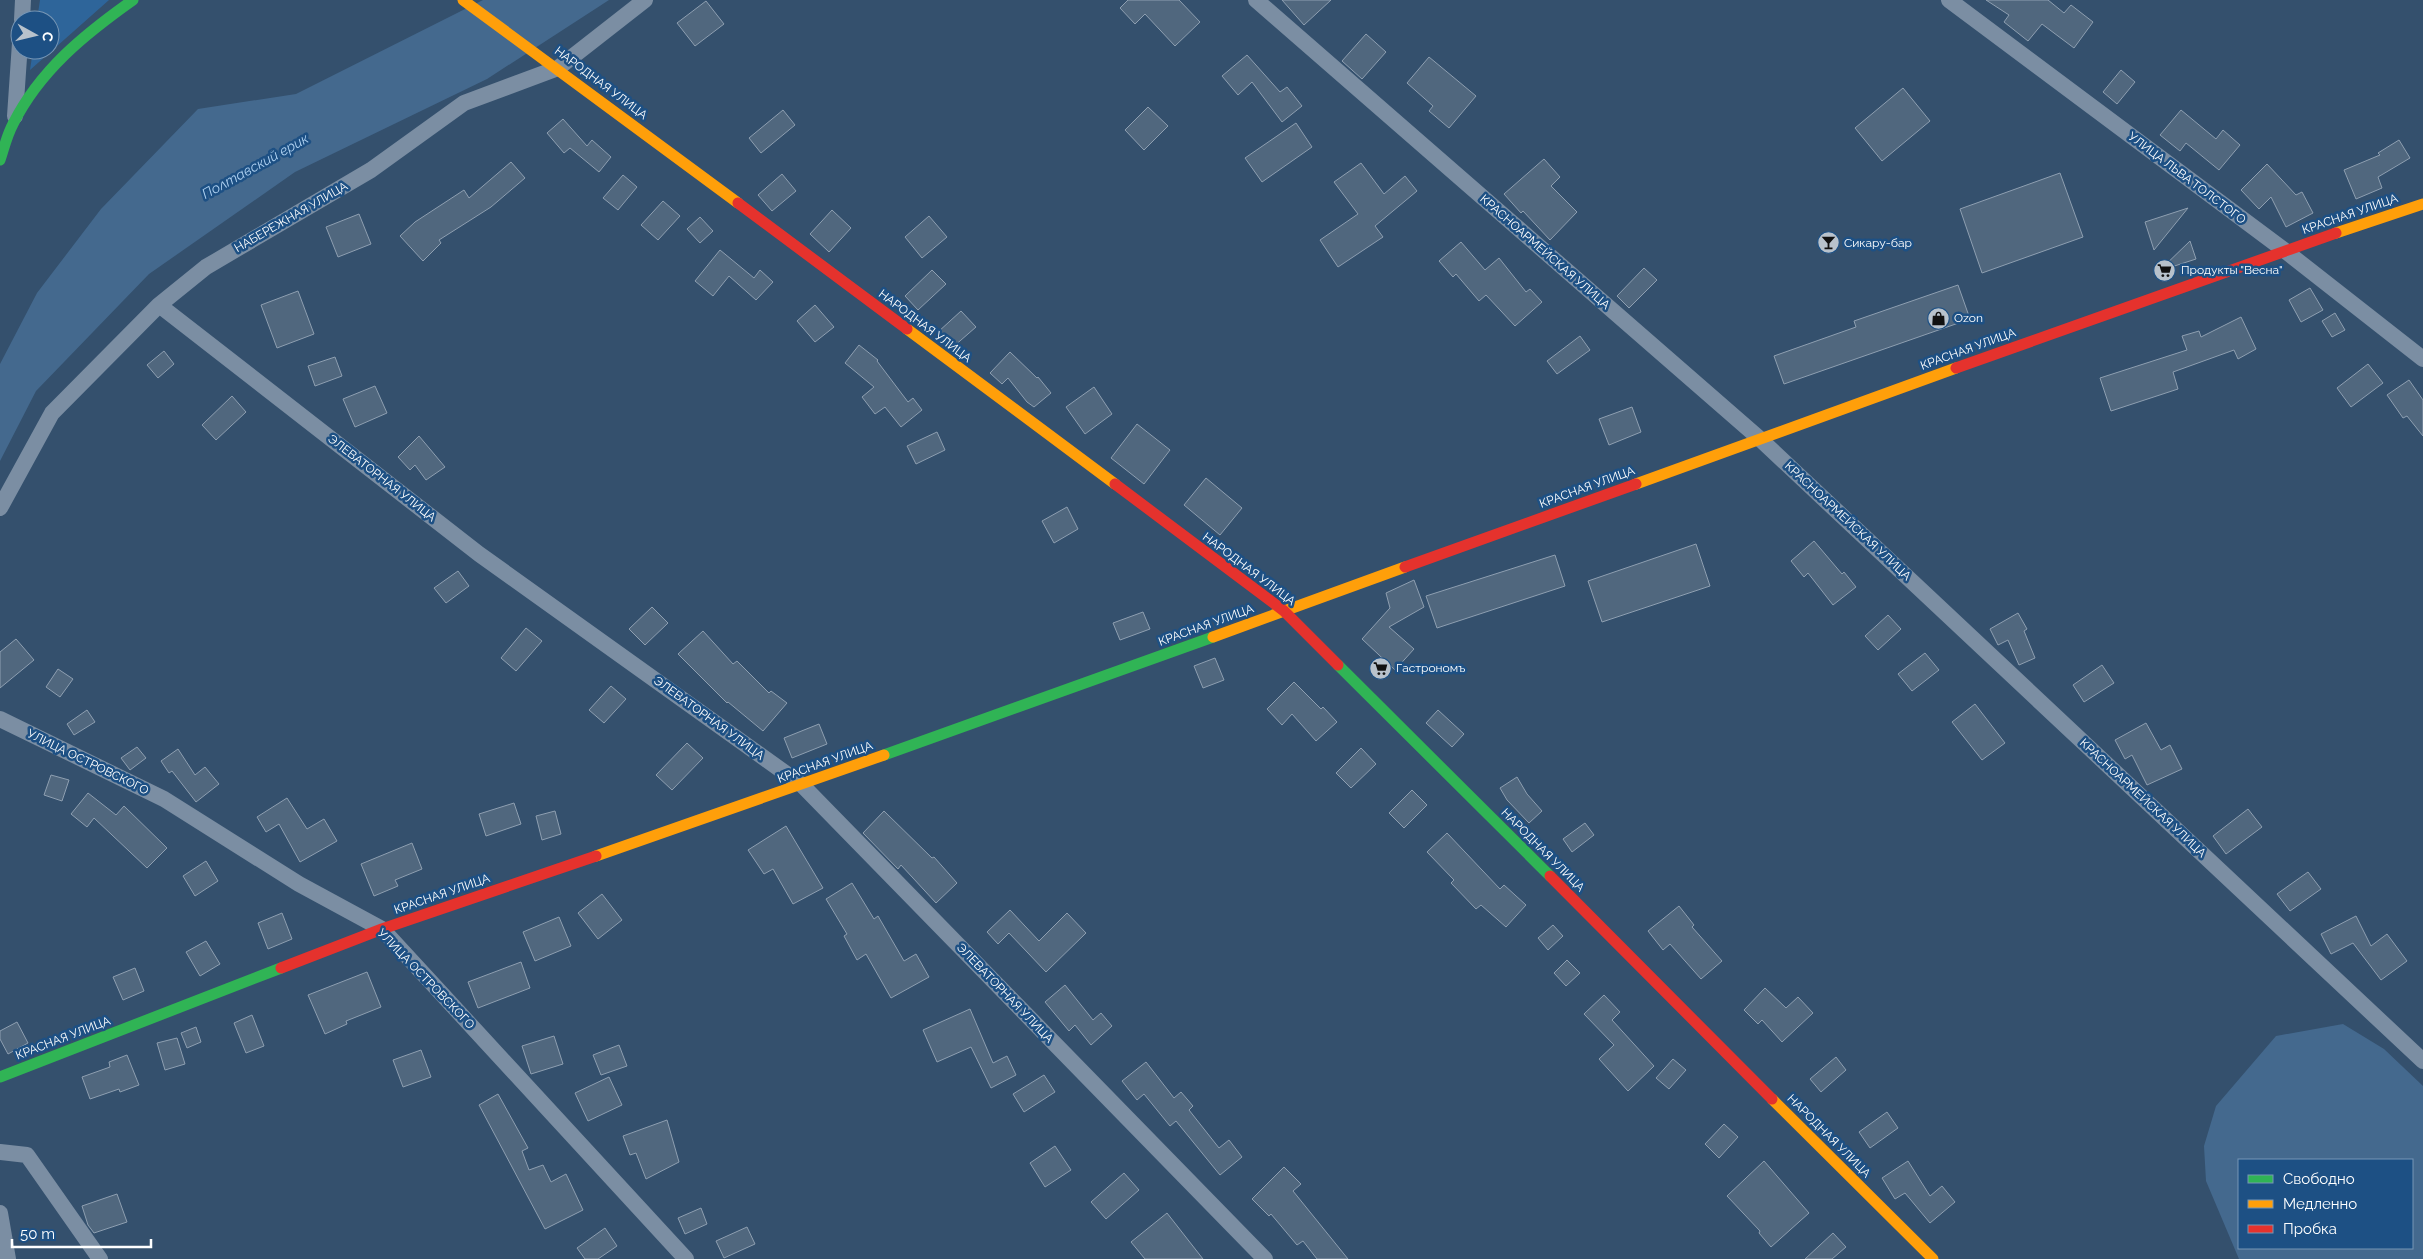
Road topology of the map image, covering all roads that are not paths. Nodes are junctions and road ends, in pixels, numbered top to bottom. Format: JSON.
{"nodes":[{"id":1,"x":133,"y":0,"type":"edge"},
{"id":2,"x":463,"y":0,"type":"edge"},
{"id":3,"x":645,"y":0,"type":"edge"},
{"id":4,"x":1256,"y":0,"type":"edge"},
{"id":5,"x":1949,"y":0,"type":"edge"},
{"id":6,"x":19,"y":60,"type":"edge"},
{"id":7,"x":558,"y":68,"type":"junction"},
{"id":8,"x":15,"y":120,"type":"junction"},
{"id":9,"x":0,"y":160,"type":"edge"},
{"id":10,"x":2423,"y":204,"type":"edge"},
{"id":11,"x":2284,"y":250,"type":"junction"},
{"id":12,"x":159,"y":306,"type":"junction"},
{"id":13,"x":2423,"y":359,"type":"edge"},
{"id":14,"x":1760,"y":438,"type":"junction"},
{"id":15,"x":0,"y":508,"type":"edge"},
{"id":16,"x":1284,"y":612,"type":"junction"},
{"id":17,"x":0,"y":719,"type":"edge"},
{"id":18,"x":802,"y":785,"type":"junction"},
{"id":19,"x":382,"y":929,"type":"junction"},
{"id":20,"x":2423,"y":1061,"type":"edge"},
{"id":21,"x":0,"y":1077,"type":"edge"},
{"id":22,"x":0,"y":1152,"type":"edge"},
{"id":23,"x":0,"y":1213,"type":"edge"},
{"id":24,"x":8,"y":1259,"type":"edge"},
{"id":25,"x":100,"y":1259,"type":"edge"},
{"id":26,"x":686,"y":1259,"type":"edge"},
{"id":27,"x":1265,"y":1259,"type":"edge"},
{"id":28,"x":1933,"y":1259,"type":"edge"}],
"edges":[{"from":1,"to":8,"type":"street"},
{"from":2,"to":7,"type":"street","name":"НАРОДНАЯ УЛИЦА"},
{"from":3,"to":7,"type":"street","name":"НАБЕРЕЖНАЯ УЛИЦА"},
{"from":4,"to":14,"type":"street","name":"КРАСНОАРМЕЙСКАЯ УЛИЦА"},
{"from":5,"to":11,"type":"street","name":"УЛИЦА ЛЬВА ТОЛСТОГО"},
{"from":6,"to":8,"type":"street"},
{"from":7,"to":12,"type":"street","name":"НАБЕРЕЖНАЯ УЛИЦА"},
{"from":7,"to":16,"type":"street","name":"НАРОДНАЯ УЛИЦА"},
{"from":8,"to":9,"type":"street"},
{"from":10,"to":11,"type":"street","name":"КРАСНАЯ УЛИЦА"},
{"from":11,"to":13,"type":"street","name":"УЛИЦА ЛЬВА ТОЛСТОГО"},
{"from":11,"to":14,"type":"street","name":"КРАСНАЯ УЛИЦА"},
{"from":12,"to":15,"type":"street","name":"НАБЕРЕЖНАЯ УЛИЦА"},
{"from":12,"to":18,"type":"street","name":"ЭЛЕВАТОРНАЯ УЛИЦА"},
{"from":14,"to":16,"type":"street","name":"КРАСНАЯ УЛИЦА"},
{"from":14,"to":20,"type":"street","name":"КРАСНОАРМЕЙСКАЯ УЛИЦА"},
{"from":16,"to":18,"type":"street","name":"КРАСНАЯ УЛИЦА"},
{"from":16,"to":28,"type":"street","name":"НАРОДНАЯ УЛИЦА"},
{"from":17,"to":19,"type":"street","name":"УЛИЦА ОСТРОВСКОГО"},
{"from":18,"to":19,"type":"street","name":"КРАСНАЯ УЛИЦА"},
{"from":18,"to":27,"type":"street","name":"ЭЛЕВАТОРНАЯ УЛИЦА"},
{"from":19,"to":21,"type":"street","name":"КРАСНАЯ УЛИЦА"},
{"from":19,"to":26,"type":"street","name":"УЛИЦА ОСТРОВСКОГО"},
{"from":22,"to":25,"type":"street"},
{"from":23,"to":24,"type":"street"}]}
